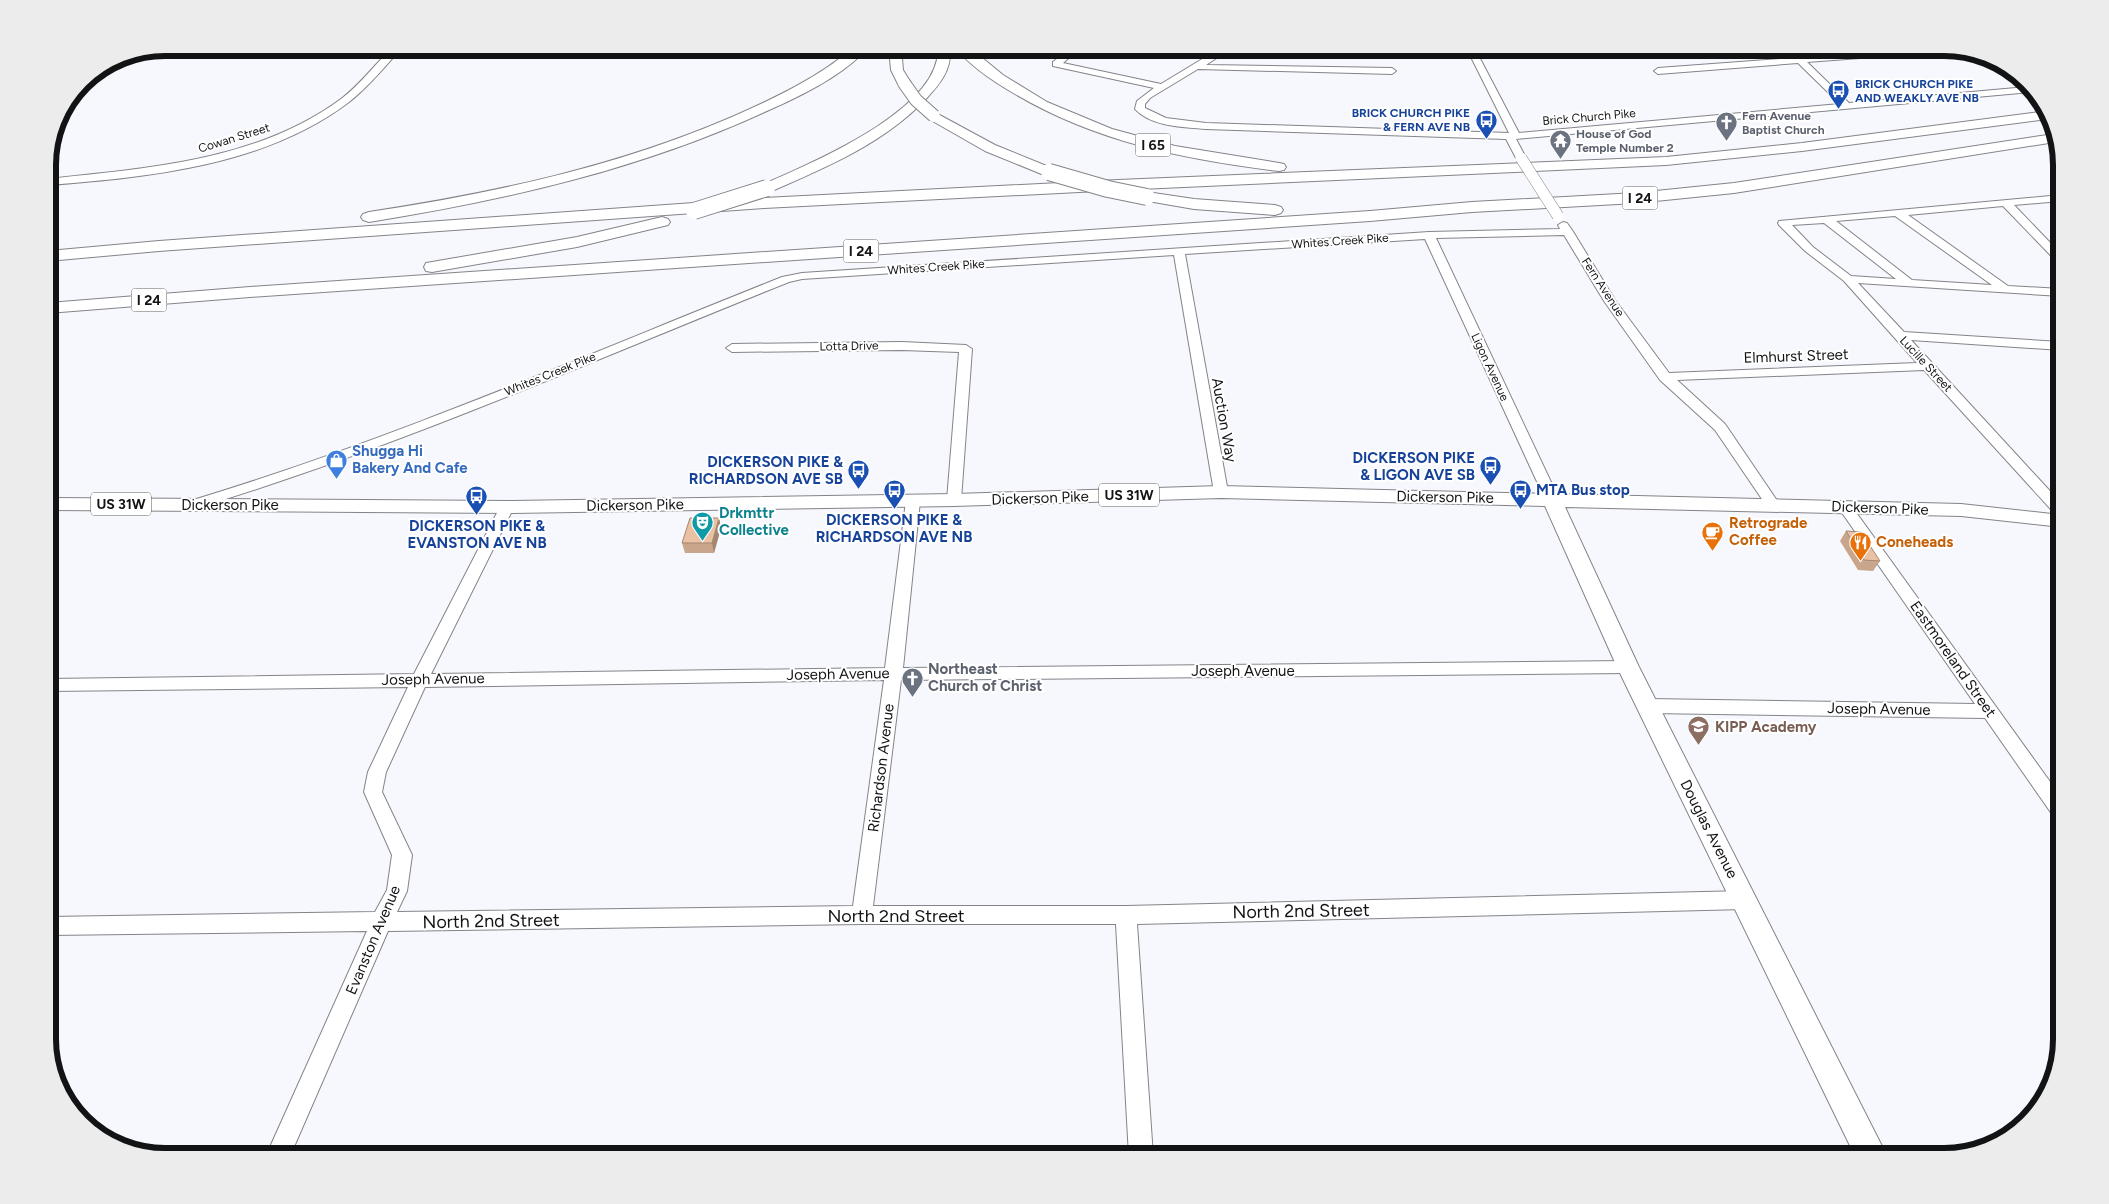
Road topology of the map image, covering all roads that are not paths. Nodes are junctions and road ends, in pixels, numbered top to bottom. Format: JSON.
{"nodes":[{"id":1,"x":390,"y":56,"type":"edge"},
{"id":2,"x":852,"y":56,"type":"edge"},
{"id":3,"x":896,"y":56,"type":"edge"},
{"id":4,"x":945,"y":56,"type":"edge"},
{"id":5,"x":971,"y":56,"type":"edge"},
{"id":6,"x":1067,"y":56,"type":"edge"},
{"id":7,"x":1215,"y":56,"type":"edge"},
{"id":8,"x":1474,"y":56,"type":"edge"},
{"id":9,"x":1796,"y":56,"type":"edge"},
{"id":10,"x":1850,"y":56,"type":"edge"},
{"id":11,"x":1800,"y":60,"type":"junction"},
{"id":12,"x":1196,"y":67,"type":"junction"},
{"id":13,"x":1392,"y":71,"type":"dead end"},
{"id":14,"x":1658,"y":71,"type":"dead end"},
{"id":15,"x":1162,"y":87,"type":"junction"},
{"id":16,"x":2023,"y":91,"type":"edge"},
{"id":17,"x":1847,"y":106,"type":"junction"},
{"id":18,"x":2040,"y":116,"type":"edge"},
{"id":19,"x":1512,"y":136,"type":"junction"},
{"id":20,"x":2049,"y":139,"type":"edge"},
{"id":21,"x":1368,"y":174,"type":"junction"},
{"id":22,"x":56,"y":181,"type":"edge"},
{"id":23,"x":2053,"y":199,"type":"edge"},
{"id":24,"x":2006,"y":203,"type":"junction"},
{"id":25,"x":1472,"y":207,"type":"junction"},
{"id":26,"x":1899,"y":214,"type":"junction"},
{"id":27,"x":1827,"y":220,"type":"junction"},
{"id":28,"x":1568,"y":232,"type":"junction"},
{"id":29,"x":1429,"y":235,"type":"junction"},
{"id":30,"x":159,"y":246,"type":"junction"},
{"id":31,"x":1179,"y":252,"type":"junction"},
{"id":32,"x":2053,"y":252,"type":"edge"},
{"id":33,"x":56,"y":255,"type":"edge"},
{"id":34,"x":1848,"y":279,"type":"junction"},
{"id":35,"x":1908,"y":282,"type":"junction"},
{"id":36,"x":2004,"y":289,"type":"junction"},
{"id":37,"x":250,"y":292,"type":"junction"},
{"id":38,"x":2053,"y":292,"type":"edge"},
{"id":39,"x":56,"y":307,"type":"edge"},
{"id":40,"x":1900,"y":336,"type":"junction"},
{"id":41,"x":2053,"y":346,"type":"edge"},
{"id":42,"x":732,"y":348,"type":"dead end"},
{"id":43,"x":966,"y":349,"type":"joint"},
{"id":44,"x":1928,"y":366,"type":"junction"},
{"id":45,"x":1665,"y":377,"type":"junction"},
{"id":46,"x":1221,"y":492,"type":"junction"},
{"id":47,"x":1552,"y":499,"type":"junction"},
{"id":48,"x":954,"y":500,"type":"junction"},
{"id":49,"x":913,"y":501,"type":"junction"},
{"id":50,"x":2053,"y":503,"type":"edge"},
{"id":51,"x":56,"y":504,"type":"edge"},
{"id":52,"x":195,"y":504,"type":"junction"},
{"id":53,"x":1774,"y":505,"type":"junction"},
{"id":54,"x":507,"y":507,"type":"junction"},
{"id":55,"x":1846,"y":507,"type":"junction"},
{"id":56,"x":2053,"y":520,"type":"edge"},
{"id":57,"x":1628,"y":668,"type":"junction"},
{"id":58,"x":893,"y":674,"type":"junction"},
{"id":59,"x":420,"y":679,"type":"junction"},
{"id":60,"x":56,"y":685,"type":"edge"},
{"id":61,"x":1648,"y":706,"type":"junction"},
{"id":62,"x":1990,"y":711,"type":"junction"},
{"id":63,"x":2053,"y":800,"type":"edge"},
{"id":64,"x":1745,"y":900,"type":"junction"},
{"id":65,"x":862,"y":915,"type":"junction"},
{"id":66,"x":1126,"y":915,"type":"junction"},
{"id":67,"x":381,"y":922,"type":"junction"},
{"id":68,"x":56,"y":926,"type":"edge"},
{"id":69,"x":282,"y":1148,"type":"edge"},
{"id":70,"x":1141,"y":1148,"type":"edge"},
{"id":71,"x":1867,"y":1148,"type":"edge"}],
"edges":[{"from":1,"to":22,"type":"street","name":"Cowan Street"},
{"from":2,"to":30,"type":"highway"},
{"from":3,"to":25,"type":"highway","bridge":true},
{"from":4,"to":37,"type":"highway","bridge":true},
{"from":5,"to":21,"type":"highway","number":"I 65"},
{"from":6,"to":15,"type":"street"},
{"from":7,"to":12,"type":"street"},
{"from":8,"to":19,"type":"street","name":"Fern Avenue"},
{"from":9,"to":11,"type":"street"},
{"from":10,"to":11,"type":"street"},
{"from":11,"to":14,"type":"street"},
{"from":11,"to":17,"type":"street"},
{"from":12,"to":13,"type":"street"},
{"from":12,"to":15,"type":"street"},
{"from":15,"to":19,"type":"street","name":"Brick Church Pike"},
{"from":16,"to":17,"type":"street","name":"Brick Church Pike"},
{"from":17,"to":19,"type":"street","name":"Brick Church Pike"},
{"from":18,"to":21,"type":"highway","number":"I 24"},
{"from":19,"to":28,"type":"street","name":"Fern Avenue","bridge":true},
{"from":20,"to":25,"type":"highway","number":"I 24"},
{"from":21,"to":30,"type":"highway","number":"I 24"},
{"from":23,"to":24,"type":"street"},
{"from":24,"to":26,"type":"street"},
{"from":24,"to":32,"type":"street"},
{"from":25,"to":37,"type":"highway","number":"I 24"},
{"from":26,"to":27,"type":"street"},
{"from":26,"to":36,"type":"street"},
{"from":27,"to":34,"type":"street","name":"Lucille Street"},
{"from":27,"to":35,"type":"street"},
{"from":28,"to":29,"type":"street","name":"Whites Creek Pike"},
{"from":28,"to":45,"type":"street","name":"Fern Avenue"},
{"from":29,"to":31,"type":"street","name":"Whites Creek Pike"},
{"from":29,"to":47,"type":"street","name":"Ligon Avenue"},
{"from":30,"to":33,"type":"highway","number":"I 24"},
{"from":31,"to":46,"type":"street","name":"Auction Way"},
{"from":31,"to":52,"type":"street","name":"Whites Creek Pike"},
{"from":34,"to":35,"type":"street"},
{"from":34,"to":40,"type":"street","name":"Lucille Street"},
{"from":35,"to":36,"type":"street"},
{"from":36,"to":38,"type":"street"},
{"from":37,"to":39,"type":"highway","number":"I 24"},
{"from":40,"to":41,"type":"street"},
{"from":40,"to":44,"type":"street","name":"Lucille Street"},
{"from":42,"to":43,"type":"street","name":"Lotta Drive"},
{"from":43,"to":48,"type":"street"},
{"from":44,"to":45,"type":"street","name":"Elmhurst Street"},
{"from":44,"to":50,"type":"street","name":"Lucille Street"},
{"from":45,"to":53,"type":"street","name":"Fern Avenue"},
{"from":46,"to":47,"type":"main road","name":"Dickerson Pike","number":"US 31W"},
{"from":46,"to":48,"type":"main road","name":"Dickerson Pike","number":"US 31W"},
{"from":47,"to":53,"type":"main road","name":"Dickerson Pike","number":"US 31W"},
{"from":47,"to":57,"type":"main road","name":"Douglas Avenue"},
{"from":48,"to":49,"type":"main road","name":"Dickerson Pike","number":"US 31W"},
{"from":49,"to":54,"type":"main road","name":"Dickerson Pike","number":"US 31W"},
{"from":49,"to":58,"type":"street","name":"Richardson Avenue"},
{"from":51,"to":52,"type":"main road","name":"Dickerson Pike","number":"US 31W"},
{"from":52,"to":54,"type":"main road","name":"Dickerson Pike","number":"US 31W"},
{"from":53,"to":55,"type":"main road","name":"Dickerson Pike","number":"US 31W"},
{"from":54,"to":59,"type":"street","name":"Evanston Avenue"},
{"from":55,"to":56,"type":"main road","name":"Dickerson Pike","number":"US 31W"},
{"from":55,"to":62,"type":"street","name":"Eastmoreland Street"},
{"from":57,"to":58,"type":"street","name":"Joseph Avenue"},
{"from":57,"to":61,"type":"main road","name":"Douglas Avenue"},
{"from":58,"to":59,"type":"street","name":"Joseph Avenue"},
{"from":58,"to":65,"type":"street","name":"Richardson Avenue"},
{"from":59,"to":60,"type":"street","name":"Joseph Avenue"},
{"from":59,"to":67,"type":"street","name":"Evanston Avenue"},
{"from":61,"to":62,"type":"street","name":"Joseph Avenue"},
{"from":61,"to":64,"type":"main road","name":"Douglas Avenue"},
{"from":62,"to":63,"type":"street","name":"Eastmoreland Street"},
{"from":64,"to":66,"type":"street","name":"North 2nd Street"},
{"from":64,"to":71,"type":"main road","name":"Douglas Avenue"},
{"from":65,"to":66,"type":"street","name":"North 2nd Street"},
{"from":65,"to":67,"type":"street","name":"North 2nd Street"},
{"from":66,"to":70,"type":"street"},
{"from":67,"to":68,"type":"street","name":"North 2nd Street"},
{"from":67,"to":69,"type":"street","name":"Evanston Avenue"}]}
